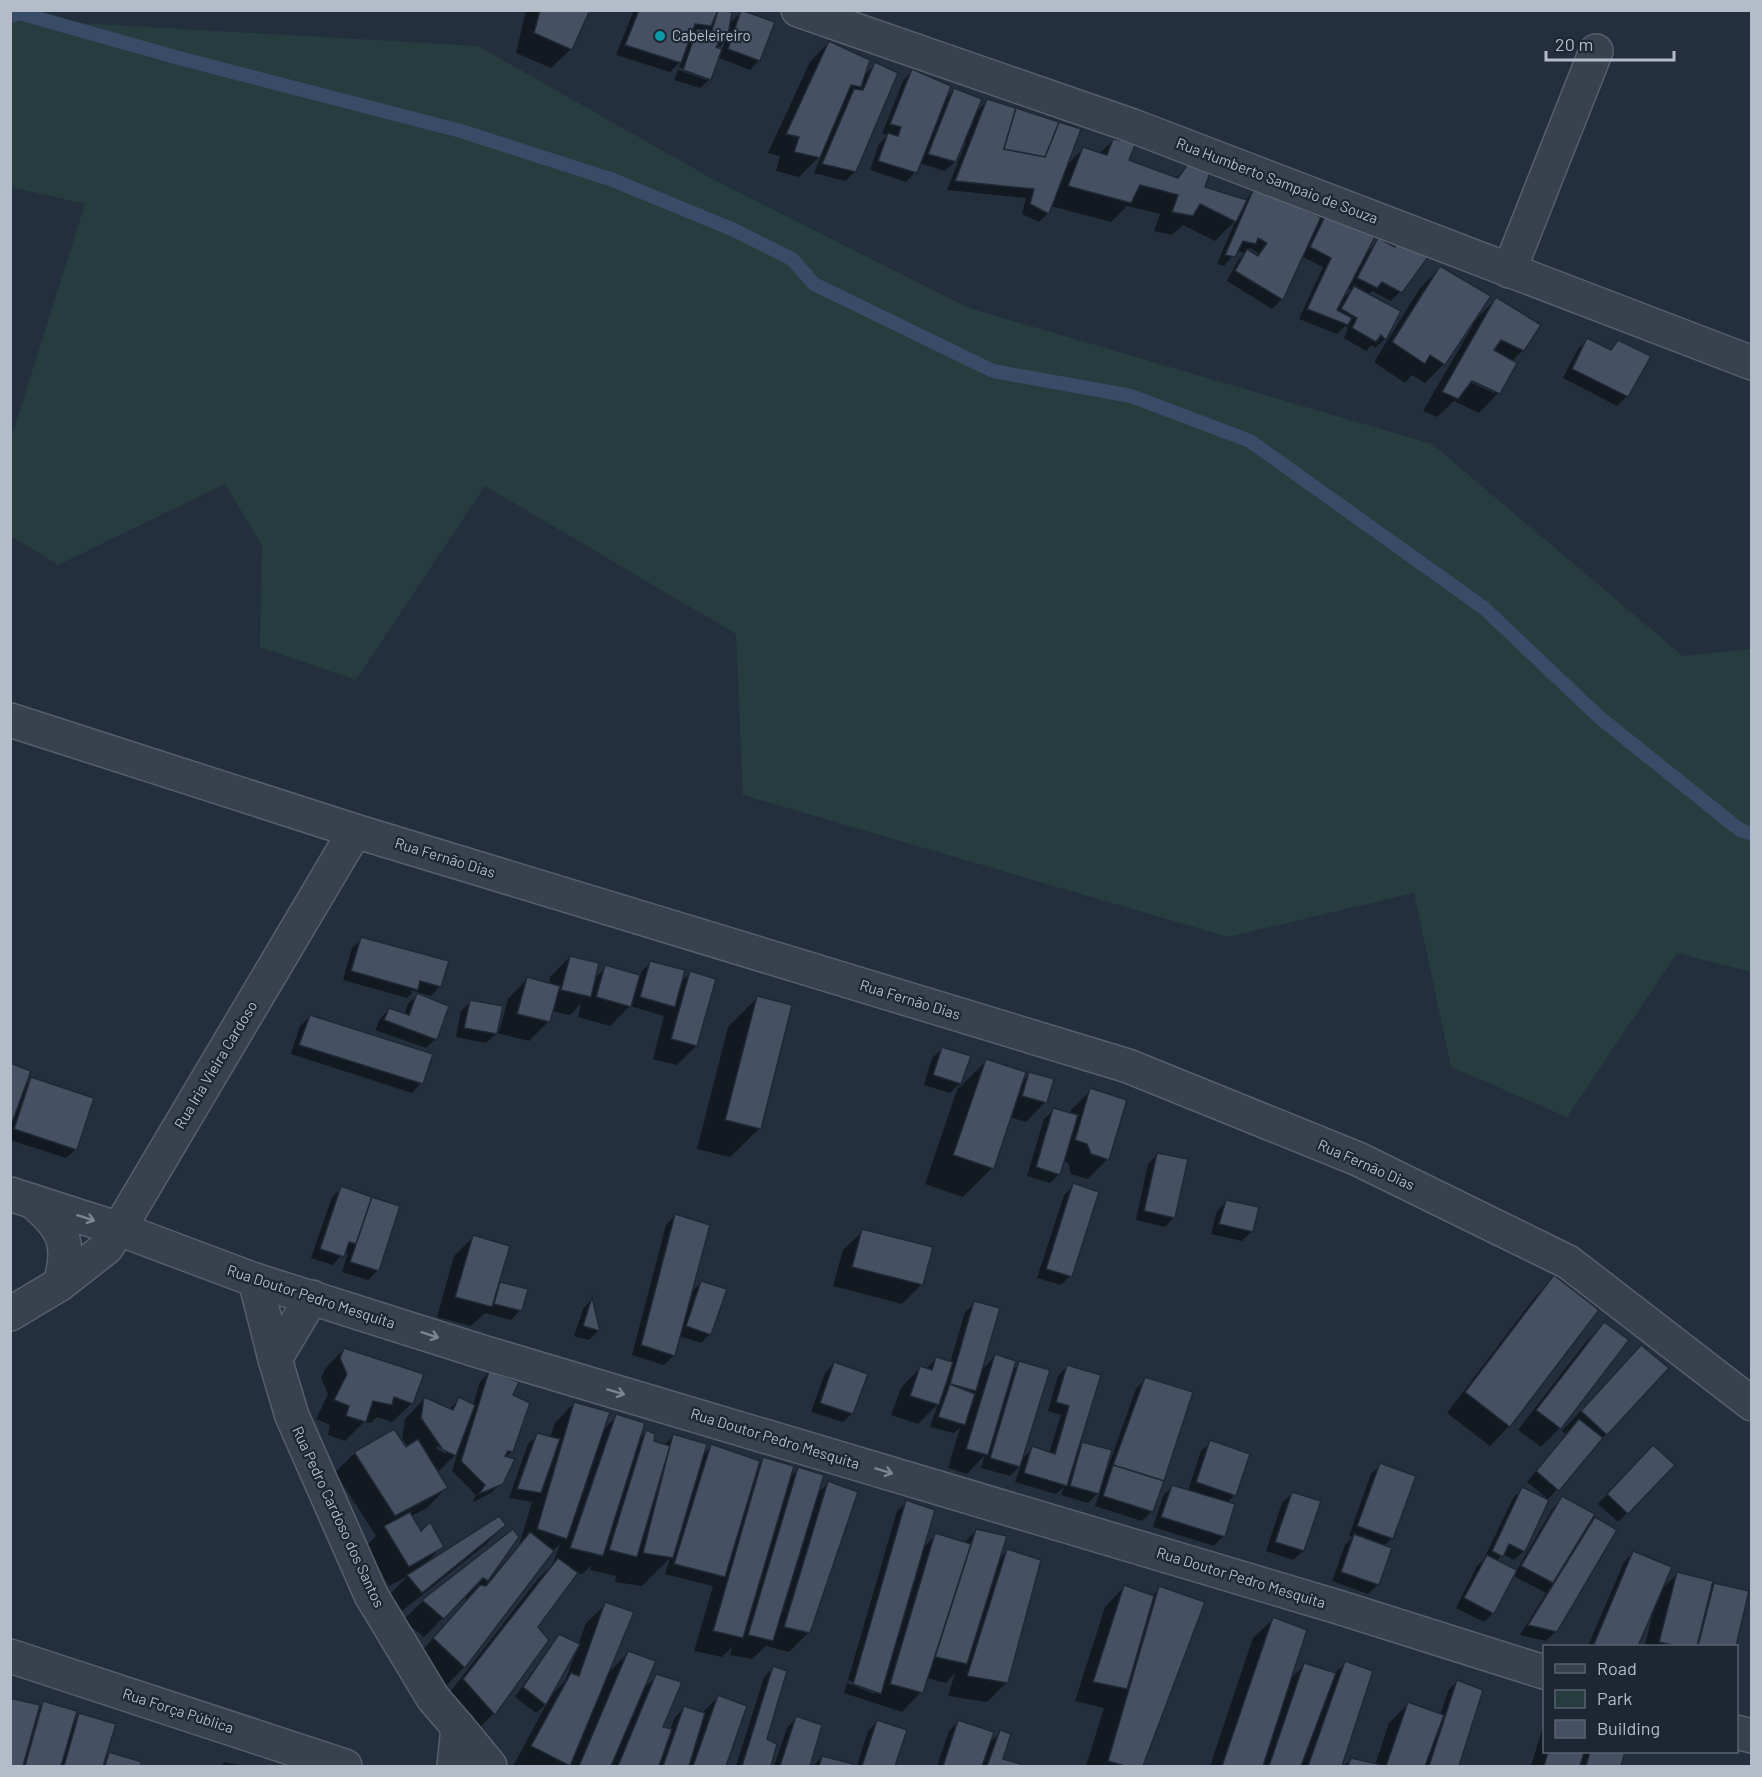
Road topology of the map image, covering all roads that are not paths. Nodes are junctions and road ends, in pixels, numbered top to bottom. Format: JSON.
{"nodes":[{"id":1,"x":798,"y":10,"type":"edge"},
{"id":2,"x":1596,"y":51,"type":"dead end"},
{"id":3,"x":1509,"y":271,"type":"junction"},
{"id":4,"x":1752,"y":363,"type":"edge"},
{"id":5,"x":10,"y":720,"type":"edge"},
{"id":6,"x":355,"y":831,"type":"junction"},
{"id":7,"x":21,"y":1197,"type":"edge"},
{"id":8,"x":119,"y":1229,"type":"junction"},
{"id":9,"x":255,"y":1280,"type":"junction"},
{"id":10,"x":60,"y":1284,"type":"junction"},
{"id":11,"x":312,"y":1297,"type":"junction"},
{"id":12,"x":10,"y":1314,"type":"edge"},
{"id":13,"x":274,"y":1359,"type":"junction"},
{"id":14,"x":1752,"y":1404,"type":"edge"},
{"id":15,"x":10,"y":1656,"type":"edge"},
{"id":16,"x":1543,"y":1671,"type":"edge"},
{"id":17,"x":458,"y":1727,"type":"junction"},
{"id":18,"x":345,"y":1767,"type":"edge"},
{"id":19,"x":454,"y":1767,"type":"edge"},
{"id":20,"x":490,"y":1767,"type":"edge"}],
"edges":[{"from":1,"to":3,"type":"street","name":"Rua Humberto Sampaio de Souza"},
{"from":2,"to":3,"type":"street"},
{"from":3,"to":4,"type":"street","name":"Rua Humberto Sampaio de Souza"},
{"from":5,"to":6,"type":"street","name":"Rua Fernão Dias"},
{"from":6,"to":8,"type":"street","name":"Rua Iria Vieira Cardoso"},
{"from":6,"to":14,"type":"street","name":"Rua Fernão Dias"},
{"from":7,"to":8,"type":"street","name":"Rua Doutor Pedro Mesquita","one_way":true},
{"from":7,"to":10,"type":"street"},
{"from":8,"to":9,"type":"street","name":"Rua Doutor Pedro Mesquita"},
{"from":8,"to":10,"type":"street","name":"Rua Iria Vieira Cardoso"},
{"from":9,"to":11,"type":"street","name":"Rua Doutor Pedro Mesquita"},
{"from":9,"to":13,"type":"street","name":"Rua Pedro Cardoso dos Santos"},
{"from":10,"to":12,"type":"street","name":"Rua Iria Vieira Cardoso"},
{"from":11,"to":13,"type":"street"},
{"from":11,"to":16,"type":"street","name":"Rua Doutor Pedro Mesquita","one_way":true},
{"from":13,"to":17,"type":"street","name":"Rua Pedro Cardoso dos Santos"},
{"from":15,"to":18,"type":"street","name":"Rua Força Pública"},
{"from":17,"to":19,"type":"street"},
{"from":17,"to":20,"type":"street","name":"Rua Pedro Cardoso dos Santos"}]}
